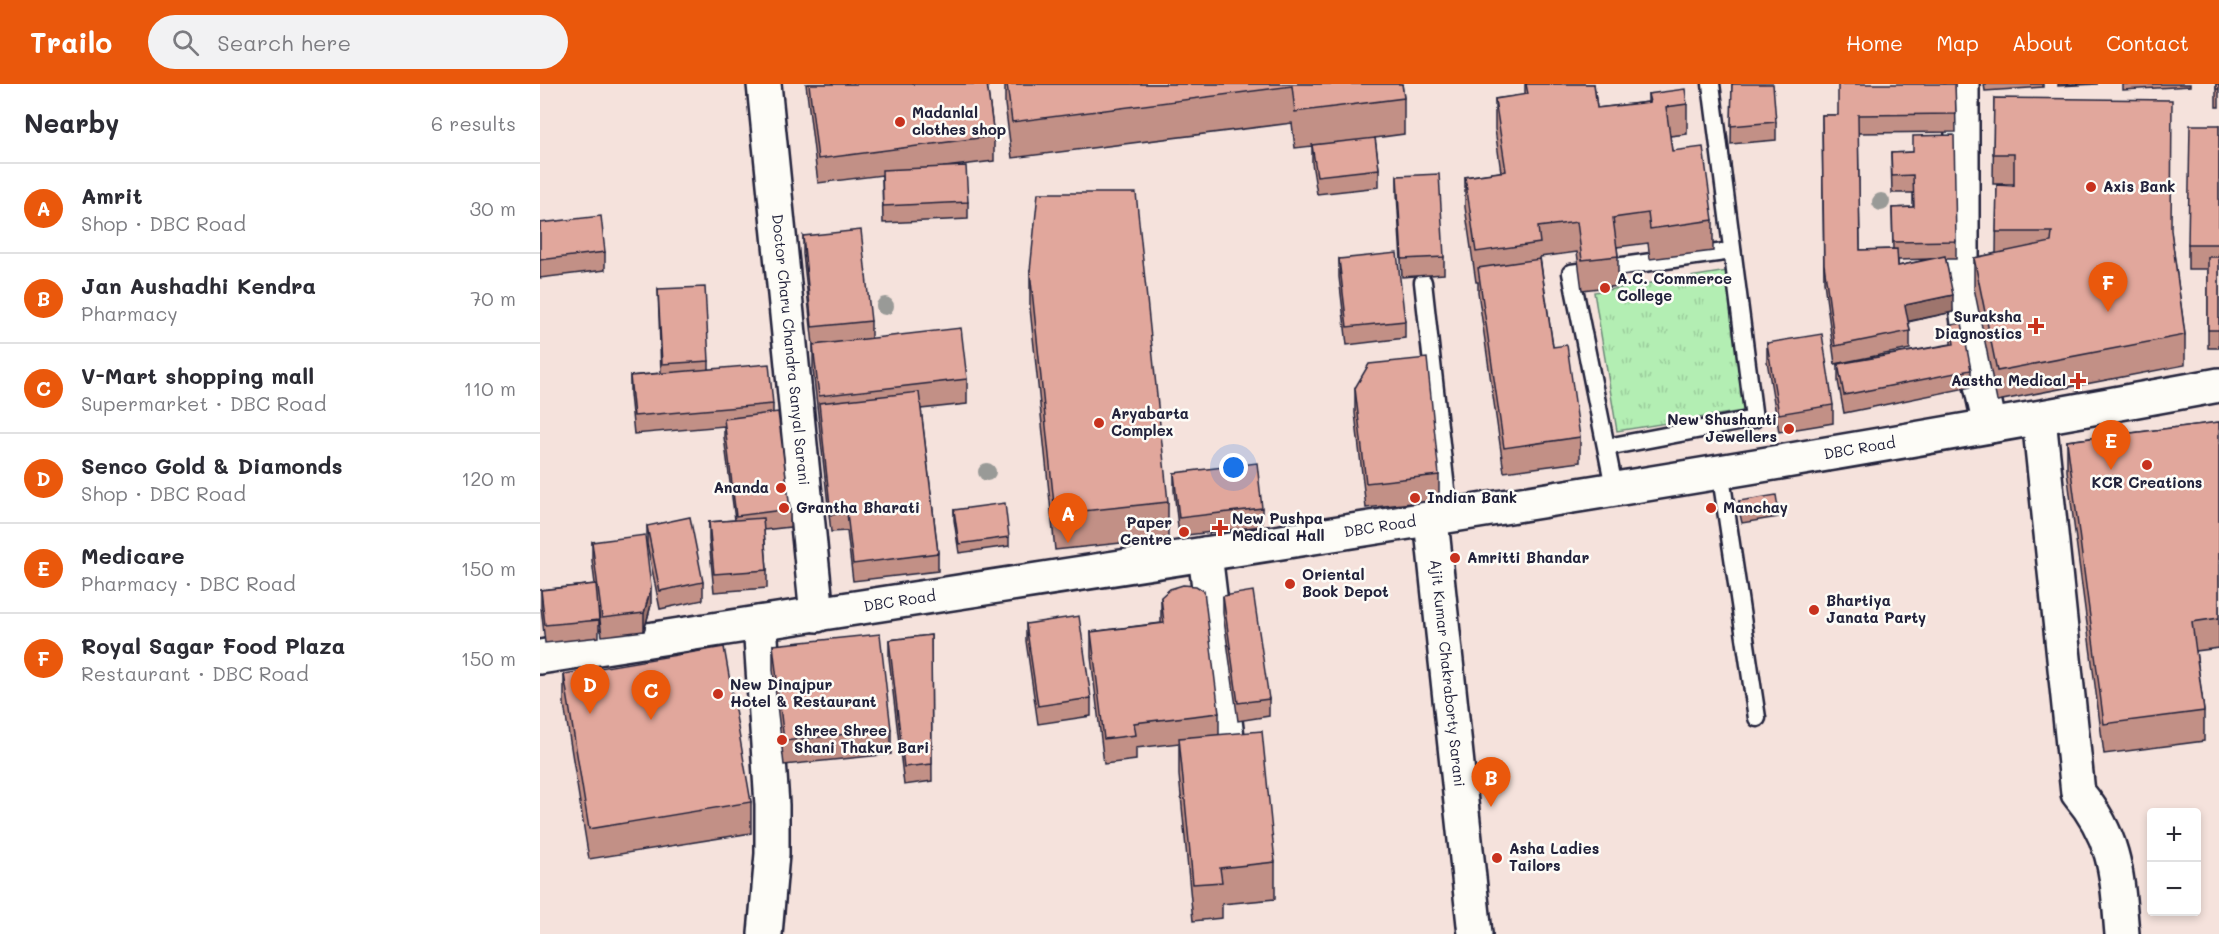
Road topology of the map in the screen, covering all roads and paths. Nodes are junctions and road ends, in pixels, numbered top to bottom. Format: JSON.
{"nodes":[{"id":1,"x":764,"y":84,"type":"edge"},
{"id":2,"x":1711,"y":84,"type":"edge"},
{"id":3,"x":1962,"y":84,"type":"edge"},
{"id":4,"x":1732,"y":251,"type":"junction"},
{"id":5,"x":1423,"y":282,"type":"dead end"},
{"id":6,"x":2219,"y":385,"type":"edge"},
{"id":7,"x":2039,"y":418,"type":"junction"},
{"id":8,"x":1990,"y":426,"type":"junction"},
{"id":9,"x":1606,"y":447,"type":"junction"},
{"id":10,"x":1720,"y":470,"type":"junction"},
{"id":11,"x":1614,"y":487,"type":"junction"},
{"id":12,"x":1440,"y":518,"type":"junction"},
{"id":13,"x":1206,"y":554,"type":"junction"},
{"id":14,"x":817,"y":615,"type":"junction"},
{"id":15,"x":760,"y":623,"type":"junction"},
{"id":16,"x":540,"y":657,"type":"edge"},
{"id":17,"x":1757,"y":718,"type":"dead end"},
{"id":18,"x":1229,"y":754,"type":"edge"},
{"id":19,"x":765,"y":934,"type":"edge"},
{"id":20,"x":1475,"y":934,"type":"edge"},
{"id":21,"x":2122,"y":934,"type":"edge"}],
"edges":[{"from":1,"to":14,"type":"street","name":"Doctor Charu Chandra Sanyal Sarani"},
{"from":2,"to":4,"type":"lane"},
{"from":3,"to":8,"type":"street"},
{"from":4,"to":9,"type":"lane"},
{"from":4,"to":9,"type":"lane"},
{"from":5,"to":12,"type":"lane"},
{"from":6,"to":7,"type":"street","name":"DBC Road"},
{"from":7,"to":8,"type":"street","name":"DBC Road"},
{"from":7,"to":21,"type":"street"},
{"from":8,"to":10,"type":"street","name":"DBC Road"},
{"from":9,"to":11,"type":"lane"},
{"from":10,"to":11,"type":"street","name":"DBC Road"},
{"from":10,"to":17,"type":"lane"},
{"from":11,"to":12,"type":"street","name":"DBC Road"},
{"from":12,"to":13,"type":"street","name":"DBC Road"},
{"from":12,"to":20,"type":"street","name":"Ajit Kumar Chakraborty Sarani"},
{"from":13,"to":14,"type":"street","name":"DBC Road"},
{"from":13,"to":18,"type":"street"},
{"from":14,"to":15,"type":"street","name":"DBC Road"},
{"from":15,"to":16,"type":"street","name":"DBC Road"},
{"from":15,"to":19,"type":"street"}]}
